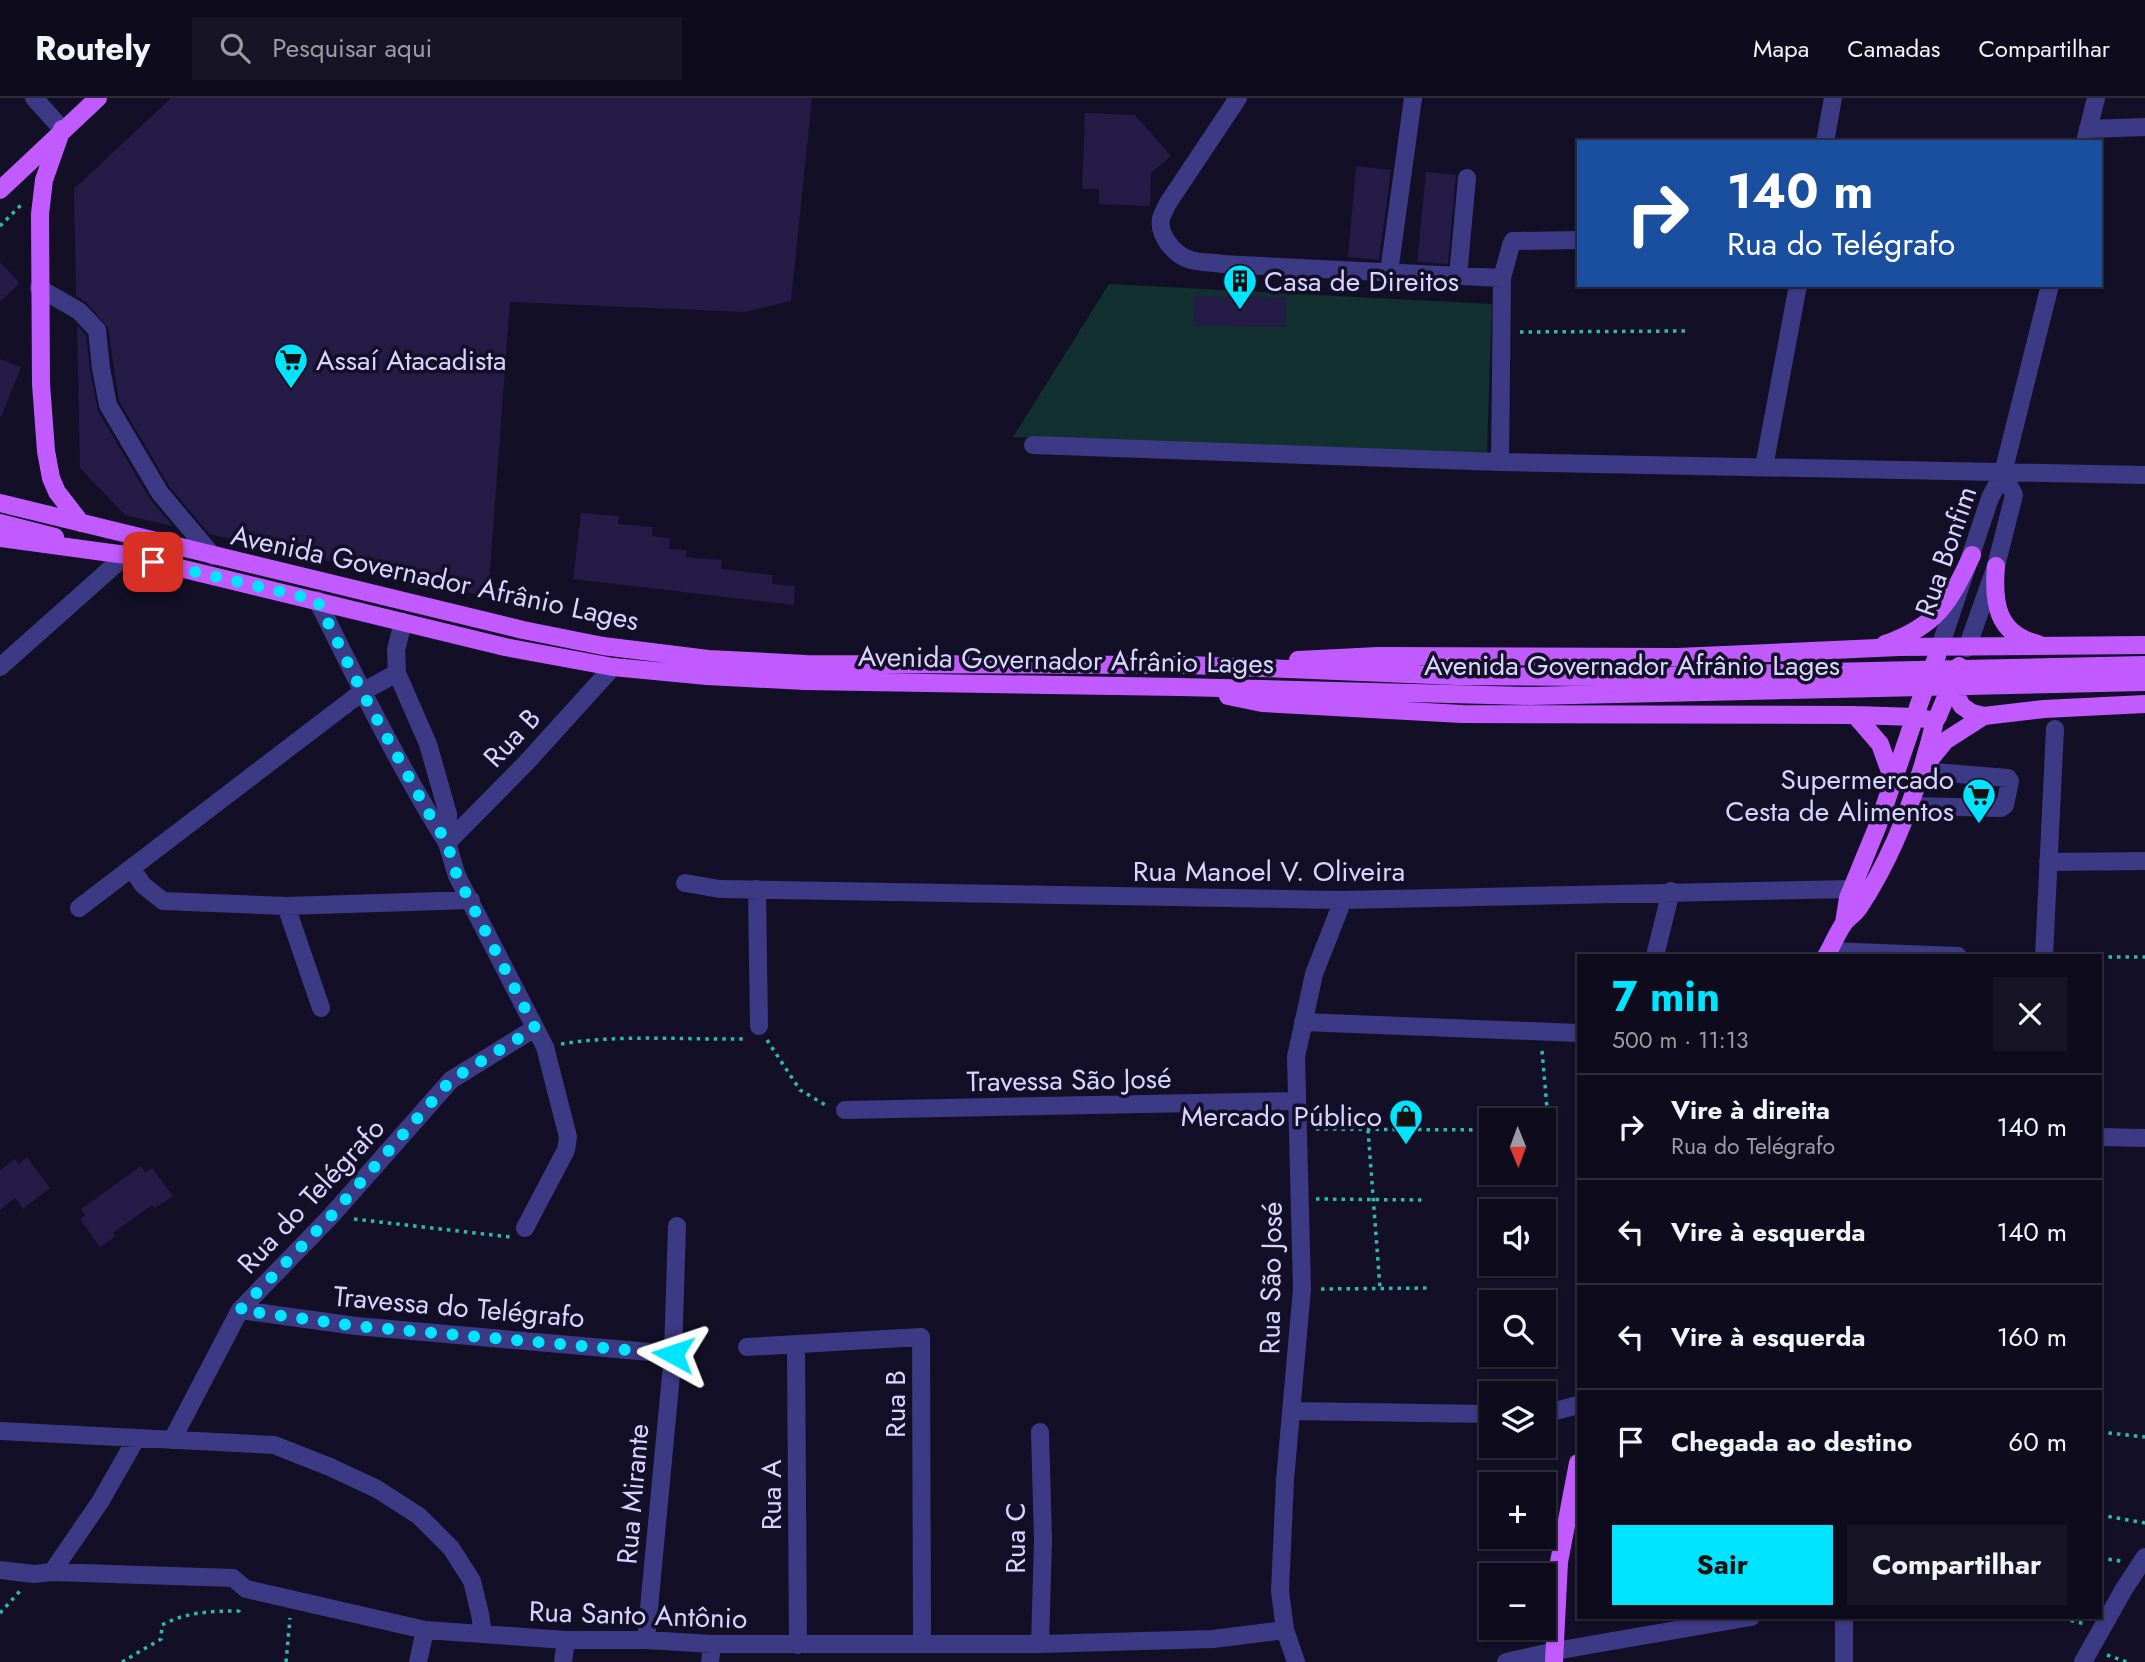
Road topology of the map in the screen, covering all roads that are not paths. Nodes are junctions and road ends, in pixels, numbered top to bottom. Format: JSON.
{"nodes":[{"id":1,"x":34,"y":98,"type":"edge"},
{"id":2,"x":97,"y":98,"type":"edge"},
{"id":3,"x":1238,"y":98,"type":"edge"},
{"id":4,"x":1413,"y":98,"type":"edge"},
{"id":5,"x":1833,"y":98,"type":"edge"},
{"id":6,"x":2096,"y":98,"type":"edge"},
{"id":7,"x":2145,"y":127,"type":"edge"},
{"id":8,"x":62,"y":129,"type":"junction"},
{"id":9,"x":2087,"y":135,"type":"edge"},
{"id":10,"x":1825,"y":140,"type":"edge"},
{"id":11,"x":1467,"y":178,"type":"dead end"},
{"id":12,"x":0,"y":190,"type":"edge"},
{"id":13,"x":1577,"y":240,"type":"edge"},
{"id":14,"x":1389,"y":272,"type":"junction"},
{"id":15,"x":1458,"y":276,"type":"junction"},
{"id":16,"x":1502,"y":278,"type":"junction"},
{"id":17,"x":1798,"y":287,"type":"edge"},
{"id":18,"x":2050,"y":287,"type":"edge"},
{"id":19,"x":39,"y":288,"type":"junction"},
{"id":20,"x":1032,"y":445,"type":"dead end"},
{"id":21,"x":1500,"y":463,"type":"junction"},
{"id":22,"x":1764,"y":467,"type":"junction"},
{"id":23,"x":2003,"y":473,"type":"junction"},
{"id":24,"x":2145,"y":475,"type":"edge"},
{"id":25,"x":0,"y":503,"type":"edge"},
{"id":26,"x":81,"y":523,"type":"junction"},
{"id":27,"x":5,"y":529,"type":"edge"},
{"id":28,"x":126,"y":555,"type":"junction"},
{"id":29,"x":1972,"y":555,"type":"junction"},
{"id":30,"x":213,"y":556,"type":"junction"},
{"id":31,"x":1996,"y":566,"type":"junction"},
{"id":32,"x":317,"y":600,"type":"junction"},
{"id":33,"x":403,"y":622,"type":"junction"},
{"id":34,"x":2145,"y":645,"type":"edge"},
{"id":35,"x":2048,"y":646,"type":"junction"},
{"id":36,"x":1899,"y":648,"type":"junction"},
{"id":37,"x":1967,"y":648,"type":"junction"},
{"id":38,"x":1870,"y":649,"type":"junction"},
{"id":39,"x":1933,"y":657,"type":"junction"},
{"id":40,"x":1189,"y":665,"type":"junction"},
{"id":41,"x":2145,"y":666,"type":"edge"},
{"id":42,"x":0,"y":667,"type":"edge"},
{"id":43,"x":613,"y":667,"type":"junction"},
{"id":44,"x":1956,"y":672,"type":"junction"},
{"id":45,"x":397,"y":673,"type":"junction"},
{"id":46,"x":1928,"y":681,"type":"junction"},
{"id":47,"x":2145,"y":682,"type":"edge"},
{"id":48,"x":1180,"y":687,"type":"junction"},
{"id":49,"x":362,"y":692,"type":"junction"},
{"id":50,"x":2145,"y":704,"type":"edge"},
{"id":51,"x":1917,"y":712,"type":"junction"},
{"id":52,"x":1855,"y":715,"type":"junction"},
{"id":53,"x":1938,"y":715,"type":"junction"},
{"id":54,"x":1984,"y":716,"type":"junction"},
{"id":55,"x":2055,"y":729,"type":"dead end"},
{"id":56,"x":1923,"y":770,"type":"junction"},
{"id":57,"x":1893,"y":780,"type":"junction"},
{"id":58,"x":1910,"y":806,"type":"junction"},
{"id":59,"x":447,"y":843,"type":"junction"},
{"id":60,"x":2145,"y":861,"type":"edge"},
{"id":61,"x":2048,"y":862,"type":"junction"},
{"id":62,"x":132,"y":869,"type":"junction"},
{"id":63,"x":685,"y":883,"type":"dead end"},
{"id":64,"x":1852,"y":889,"type":"junction"},
{"id":65,"x":757,"y":890,"type":"junction"},
{"id":66,"x":1671,"y":891,"type":"junction"},
{"id":67,"x":471,"y":900,"type":"junction"},
{"id":68,"x":1343,"y":900,"type":"junction"},
{"id":69,"x":286,"y":906,"type":"junction"},
{"id":70,"x":79,"y":908,"type":"dead end"},
{"id":71,"x":1844,"y":923,"type":"junction"},
{"id":72,"x":1828,"y":953,"type":"edge"},
{"id":73,"x":1655,"y":954,"type":"edge"},
{"id":74,"x":1871,"y":954,"type":"edge"},
{"id":75,"x":2044,"y":954,"type":"edge"},
{"id":76,"x":321,"y":1008,"type":"dead end"},
{"id":77,"x":1303,"y":1022,"type":"junction"},
{"id":78,"x":759,"y":1026,"type":"road end"},
{"id":79,"x":535,"y":1028,"type":"junction"},
{"id":80,"x":1577,"y":1033,"type":"edge"},
{"id":81,"x":1295,"y":1101,"type":"junction"},
{"id":82,"x":845,"y":1110,"type":"road end"},
{"id":83,"x":2102,"y":1136,"type":"edge"},
{"id":84,"x":2145,"y":1138,"type":"edge"},
{"id":85,"x":677,"y":1226,"type":"dead end"},
{"id":86,"x":525,"y":1228,"type":"road end"},
{"id":87,"x":240,"y":1310,"type":"junction"},
{"id":88,"x":796,"y":1345,"type":"junction"},
{"id":89,"x":747,"y":1346,"type":"dead end"},
{"id":90,"x":673,"y":1354,"type":"junction"},
{"id":91,"x":1577,"y":1405,"type":"edge"},
{"id":92,"x":1291,"y":1411,"type":"junction"},
{"id":93,"x":1556,"y":1411,"type":"edge"},
{"id":94,"x":1479,"y":1414,"type":"edge"},
{"id":95,"x":0,"y":1431,"type":"edge"},
{"id":96,"x":1040,"y":1432,"type":"dead end"},
{"id":97,"x":136,"y":1439,"type":"junction"},
{"id":98,"x":172,"y":1440,"type":"junction"},
{"id":99,"x":1577,"y":1468,"type":"edge"},
{"id":100,"x":2145,"y":1558,"type":"edge"},
{"id":101,"x":0,"y":1570,"type":"edge"},
{"id":102,"x":43,"y":1573,"type":"junction"},
{"id":103,"x":1741,"y":1619,"type":"edge"},
{"id":104,"x":1844,"y":1619,"type":"edge"},
{"id":105,"x":425,"y":1630,"type":"junction"},
{"id":106,"x":1284,"y":1630,"type":"junction"},
{"id":107,"x":483,"y":1634,"type":"junction"},
{"id":108,"x":566,"y":1640,"type":"junction"},
{"id":109,"x":646,"y":1640,"type":"junction"},
{"id":110,"x":922,"y":1644,"type":"junction"},
{"id":111,"x":1040,"y":1644,"type":"junction"},
{"id":112,"x":798,"y":1645,"type":"junction"},
{"id":113,"x":711,"y":1653,"type":"edge"},
{"id":114,"x":839,"y":1653,"type":"edge"},
{"id":115,"x":1554,"y":1657,"type":"edge"},
{"id":116,"x":418,"y":1662,"type":"edge"},
{"id":117,"x":563,"y":1662,"type":"edge"},
{"id":118,"x":1296,"y":1662,"type":"edge"},
{"id":119,"x":1507,"y":1662,"type":"edge"},
{"id":120,"x":1844,"y":1662,"type":"edge"},
{"id":121,"x":2083,"y":1662,"type":"edge"}],
"edges":[{"from":1,"to":8,"type":"street"},
{"from":2,"to":8,"type":"main road"},
{"from":3,"to":14,"type":"street"},
{"from":4,"to":14,"type":"street"},
{"from":5,"to":10,"type":"street"},
{"from":6,"to":9,"type":"street"},
{"from":7,"to":9,"type":"street"},
{"from":8,"to":12,"type":"main road"},
{"from":8,"to":19,"type":"main road"},
{"from":11,"to":15,"type":"street"},
{"from":13,"to":16,"type":"street"},
{"from":14,"to":15,"type":"street"},
{"from":15,"to":16,"type":"street"},
{"from":16,"to":21,"type":"street"},
{"from":17,"to":22,"type":"street"},
{"from":18,"to":23,"type":"street","name":"Rua Bonfim"},
{"from":19,"to":26,"type":"main road"},
{"from":19,"to":30,"type":"street"},
{"from":20,"to":21,"type":"street"},
{"from":21,"to":22,"type":"street"},
{"from":22,"to":23,"type":"street"},
{"from":23,"to":24,"type":"street"},
{"from":23,"to":29,"type":"street","name":"Rua Bonfim"},
{"from":23,"to":31,"type":"street","name":"Rua Bonfim"},
{"from":25,"to":26,"type":"main road","name":"Avenida Governador Afrânio Lages"},
{"from":26,"to":30,"type":"main road","name":"Avenida Governador Afrânio Lages"},
{"from":27,"to":28,"type":"main road","name":"Avenida Governador Afrânio Lages"},
{"from":28,"to":32,"type":"main road","name":"Avenida Governador Afrânio Lages"},
{"from":28,"to":42,"type":"street"},
{"from":29,"to":38,"type":"main road"},
{"from":29,"to":39,"type":"street","name":"Rua Bonfim"},
{"from":30,"to":40,"type":"main road","name":"Avenida Governador Afrânio Lages"},
{"from":31,"to":35,"type":"main road"},
{"from":31,"to":37,"type":"street","name":"Rua Bonfim"},
{"from":32,"to":33,"type":"main road","name":"Avenida Governador Afrânio Lages"},
{"from":32,"to":49,"type":"street"},
{"from":33,"to":43,"type":"main road","name":"Avenida Governador Afrânio Lages"},
{"from":33,"to":45,"type":"street"},
{"from":34,"to":35,"type":"main road"},
{"from":35,"to":37,"type":"main road"},
{"from":36,"to":38,"type":"main road"},
{"from":36,"to":39,"type":"main road"},
{"from":36,"to":39,"type":"main road"},
{"from":37,"to":39,"type":"main road"},
{"from":37,"to":44,"type":"main road"},
{"from":38,"to":40,"type":"main road"},
{"from":39,"to":44,"type":"main road"},
{"from":39,"to":46,"type":"main road","bridge":true},
{"from":40,"to":41,"type":"main road","name":"Avenida Governador Afrânio Lages"},
{"from":43,"to":48,"type":"main road","name":"Avenida Governador Afrânio Lages"},
{"from":43,"to":59,"type":"street","name":"Rua B"},
{"from":44,"to":53,"type":"main road","bridge":true},
{"from":44,"to":54,"type":"main road"},
{"from":45,"to":49,"type":"street"},
{"from":45,"to":59,"type":"street"},
{"from":46,"to":51,"type":"main road","bridge":true},
{"from":46,"to":53,"type":"main road"},
{"from":47,"to":48,"type":"main road","name":"Avenida Governador Afrânio Lages"},
{"from":48,"to":52,"type":"main road"},
{"from":49,"to":59,"type":"street"},
{"from":49,"to":62,"type":"street"},
{"from":50,"to":54,"type":"main road"},
{"from":51,"to":52,"type":"main road"},
{"from":51,"to":53,"type":"main road"},
{"from":51,"to":57,"type":"main road"},
{"from":52,"to":57,"type":"main road"},
{"from":53,"to":56,"type":"main road"},
{"from":54,"to":56,"type":"main road"},
{"from":55,"to":61,"type":"street"},
{"from":56,"to":58,"type":"main road"},
{"from":56,"to":58,"type":"street"},
{"from":57,"to":64,"type":"main road"},
{"from":58,"to":71,"type":"main road"},
{"from":59,"to":67,"type":"street"},
{"from":60,"to":61,"type":"street"},
{"from":61,"to":75,"type":"street"},
{"from":62,"to":69,"type":"street"},
{"from":62,"to":70,"type":"street"},
{"from":63,"to":65,"type":"street","name":"Rua Manoel V. Oliveira"},
{"from":64,"to":66,"type":"street","name":"Rua Manoel V. Oliveira"},
{"from":64,"to":71,"type":"main road"},
{"from":65,"to":68,"type":"street","name":"Rua Manoel V. Oliveira"},
{"from":65,"to":78,"type":"street"},
{"from":66,"to":68,"type":"street","name":"Rua Manoel V. Oliveira"},
{"from":66,"to":73,"type":"street"},
{"from":67,"to":69,"type":"street"},
{"from":67,"to":79,"type":"street"},
{"from":68,"to":77,"type":"street","name":"Rua São José"},
{"from":69,"to":76,"type":"street"},
{"from":71,"to":72,"type":"main road"},
{"from":72,"to":74,"type":"street"},
{"from":77,"to":80,"type":"street"},
{"from":77,"to":81,"type":"street","name":"Rua São José"},
{"from":79,"to":86,"type":"street"},
{"from":79,"to":87,"type":"street","name":"Rua do Telégrafo"},
{"from":81,"to":82,"type":"street","name":"Travessa São José"},
{"from":81,"to":92,"type":"street","name":"Rua São José"},
{"from":83,"to":84,"type":"street"},
{"from":85,"to":90,"type":"street","name":"Rua Mirante"},
{"from":87,"to":90,"type":"street","name":"Travessa do Telégrafo"},
{"from":87,"to":98,"type":"street","name":"Rua do Telégrafo"},
{"from":88,"to":89,"type":"street","name":"Rua B"},
{"from":88,"to":110,"type":"street","name":"Rua B"},
{"from":88,"to":112,"type":"street","name":"Rua A"},
{"from":90,"to":109,"type":"street","name":"Rua Mirante"},
{"from":91,"to":93,"type":"street"},
{"from":92,"to":94,"type":"street"},
{"from":92,"to":106,"type":"street","name":"Rua São José"},
{"from":95,"to":97,"type":"street"},
{"from":96,"to":111,"type":"street","name":"Rua C"},
{"from":97,"to":98,"type":"street"},
{"from":97,"to":102,"type":"street"},
{"from":98,"to":107,"type":"street"},
{"from":99,"to":115,"type":"main road"},
{"from":100,"to":121,"type":"street"},
{"from":101,"to":102,"type":"street","name":"Rua Santo Antônio"},
{"from":102,"to":105,"type":"street","name":"Rua Santo Antônio"},
{"from":103,"to":115,"type":"street"},
{"from":104,"to":120,"type":"street"},
{"from":105,"to":107,"type":"street","name":"Rua Santo Antônio"},
{"from":105,"to":116,"type":"street"},
{"from":106,"to":111,"type":"street","name":"Rua Santo Antônio"},
{"from":106,"to":118,"type":"street","name":"Rua São José"},
{"from":107,"to":108,"type":"street","name":"Rua Santo Antônio"},
{"from":108,"to":109,"type":"street","name":"Rua Santo Antônio"},
{"from":108,"to":117,"type":"street"},
{"from":109,"to":113,"type":"street","name":"Rua Santo Antônio"},
{"from":110,"to":111,"type":"street","name":"Rua Santo Antônio"},
{"from":110,"to":114,"type":"street","name":"Rua Santo Antônio"},
{"from":112,"to":113,"type":"street","name":"Rua Santo Antônio"},
{"from":112,"to":114,"type":"street","name":"Rua Santo Antônio"},
{"from":115,"to":119,"type":"street"}]}
